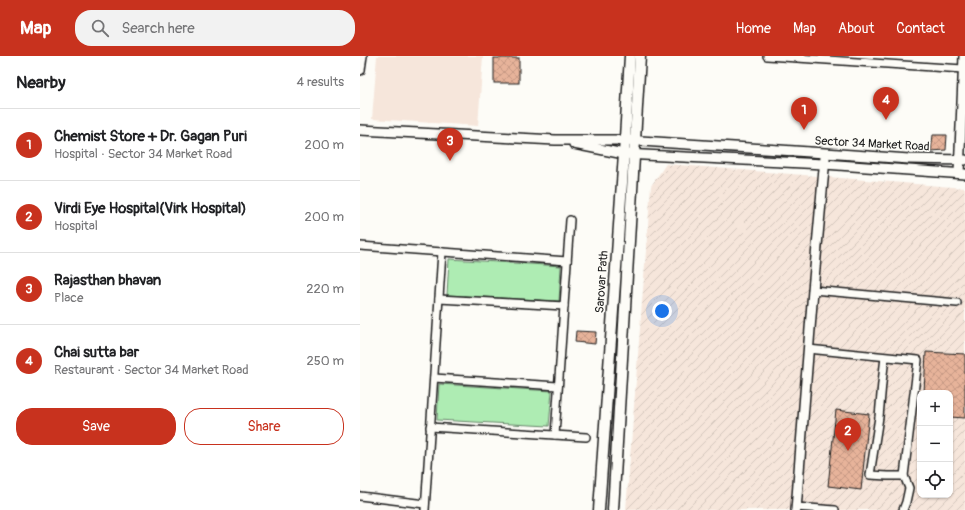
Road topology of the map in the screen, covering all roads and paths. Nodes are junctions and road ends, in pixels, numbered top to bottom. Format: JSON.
{"nodes":[{"id":1,"x":630,"y":56,"type":"edge"},
{"id":2,"x":640,"y":56,"type":"edge"},
{"id":3,"x":767,"y":56,"type":"edge"},
{"id":4,"x":964,"y":56,"type":"edge"},
{"id":5,"x":361,"y":59,"type":"edge"},
{"id":6,"x":880,"y":60,"type":"edge"},
{"id":7,"x":963,"y":69,"type":"junction"},
{"id":8,"x":360,"y":70,"type":"edge"},
{"id":9,"x":360,"y":130,"type":"edge"},
{"id":10,"x":555,"y":140,"type":"junction"},
{"id":11,"x":630,"y":140,"type":"junction"},
{"id":12,"x":825,"y":153,"type":"junction"},
{"id":13,"x":629,"y":154,"type":"junction"},
{"id":14,"x":963,"y":160,"type":"edge"},
{"id":15,"x":824,"y":164,"type":"junction"},
{"id":16,"x":962,"y":173,"type":"edge"},
{"id":17,"x":570,"y":220,"type":"dead end"},
{"id":18,"x":360,"y":246,"type":"edge"},
{"id":19,"x":442,"y":252,"type":"junction"},
{"id":20,"x":567,"y":261,"type":"junction"},
{"id":21,"x":813,"y":290,"type":"junction"},
{"id":22,"x":439,"y":300,"type":"junction"},
{"id":23,"x":957,"y":303,"type":"dead end"},
{"id":24,"x":564,"y":306,"type":"junction"},
{"id":25,"x":808,"y":348,"type":"junction"},
{"id":26,"x":885,"y":357,"type":"junction"},
{"id":27,"x":434,"y":378,"type":"junction"},
{"id":28,"x":558,"y":386,"type":"junction"},
{"id":29,"x":430,"y":427,"type":"junction"},
{"id":30,"x":555,"y":435,"type":"junction"},
{"id":31,"x":586,"y":437,"type":"dead end"},
{"id":32,"x":904,"y":476,"type":"junction"},
{"id":33,"x":360,"y":496,"type":"edge"},
{"id":34,"x":425,"y":507,"type":"edge"},
{"id":35,"x":796,"y":509,"type":"edge"},
{"id":36,"x":599,"y":510,"type":"edge"},
{"id":37,"x":613,"y":510,"type":"edge"},
{"id":38,"x":835,"y":510,"type":"edge"},
{"id":39,"x":903,"y":510,"type":"edge"}],
"edges":[{"from":1,"to":11,"type":"main road","name":"Sarovar Path"},
{"from":2,"to":11,"type":"main road","name":"Sarovar Path"},
{"from":3,"to":6,"type":"street"},
{"from":4,"to":7,"type":"street"},
{"from":5,"to":8,"type":"street"},
{"from":6,"to":7,"type":"street"},
{"from":7,"to":14,"type":"street"},
{"from":9,"to":10,"type":"street"},
{"from":10,"to":11,"type":"street","name":"Sector 34 Market Road"},
{"from":10,"to":13,"type":"street"},
{"from":11,"to":12,"type":"street","name":"Sector 34 Market Road"},
{"from":11,"to":13,"type":"main road","name":"Sarovar Path"},
{"from":12,"to":14,"type":"street","name":"Sector 34 Market Road"},
{"from":12,"to":15,"type":"street"},
{"from":13,"to":15,"type":"street"},
{"from":13,"to":36,"type":"main road","name":"Sarovar Path"},
{"from":13,"to":37,"type":"main road","name":"Sarovar Path"},
{"from":14,"to":16,"type":"street"},
{"from":15,"to":16,"type":"street"},
{"from":15,"to":21,"type":"street"},
{"from":17,"to":20,"type":"street"},
{"from":18,"to":19,"type":"street"},
{"from":19,"to":20,"type":"street"},
{"from":19,"to":22,"type":"street"},
{"from":20,"to":24,"type":"street"},
{"from":21,"to":23,"type":"street"},
{"from":21,"to":25,"type":"street"},
{"from":22,"to":24,"type":"street"},
{"from":22,"to":27,"type":"street"},
{"from":24,"to":28,"type":"street"},
{"from":25,"to":26,"type":"street"},
{"from":25,"to":35,"type":"street"},
{"from":26,"to":32,"type":"street"},
{"from":26,"to":32,"type":"street"},
{"from":27,"to":28,"type":"street"},
{"from":27,"to":29,"type":"street"},
{"from":28,"to":30,"type":"street"},
{"from":29,"to":30,"type":"street"},
{"from":29,"to":34,"type":"street"},
{"from":30,"to":31,"type":"street"},
{"from":32,"to":39,"type":"street"},
{"from":33,"to":34,"type":"street"},
{"from":35,"to":38,"type":"street"}]}
